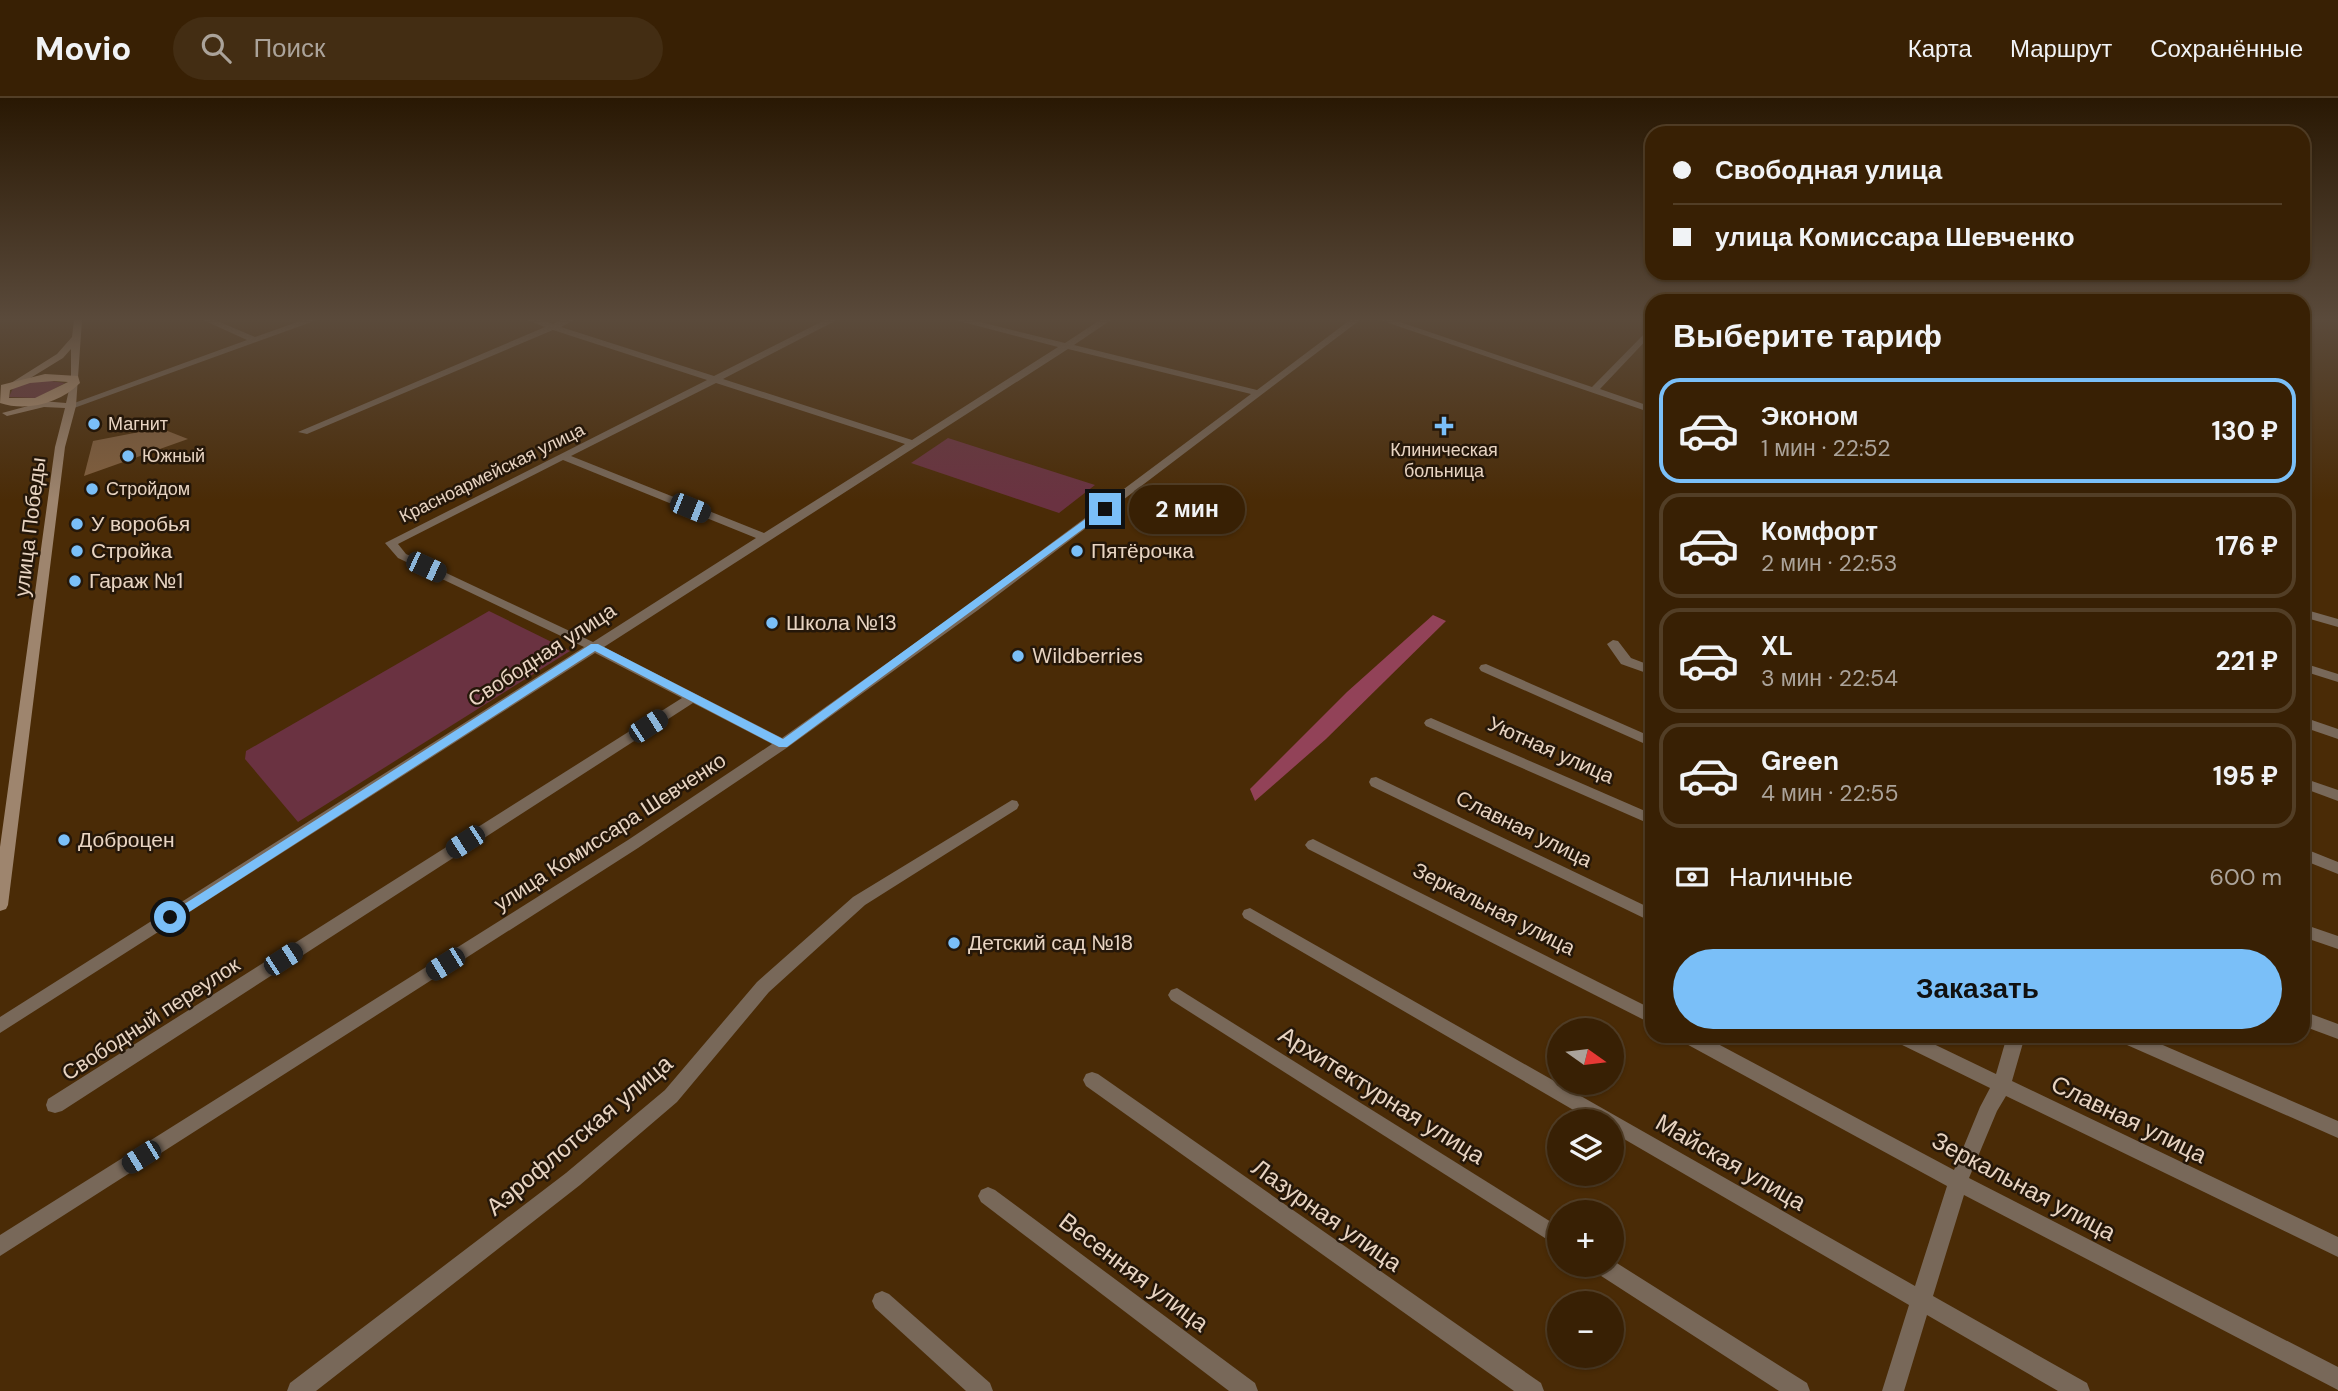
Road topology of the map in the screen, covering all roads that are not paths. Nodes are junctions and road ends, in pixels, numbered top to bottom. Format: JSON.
{"nodes":[{"id":1,"x":31,"y":380,"type":"edge"},
{"id":2,"x":69,"y":380,"type":"edge"},
{"id":3,"x":145,"y":380,"type":"edge"},
{"id":4,"x":427,"y":380,"type":"edge"},
{"id":5,"x":717,"y":380,"type":"edge"},
{"id":6,"x":718,"y":380,"type":"edge"},
{"id":7,"x":1012,"y":380,"type":"edge"},
{"id":8,"x":1208,"y":380,"type":"edge"},
{"id":9,"x":1276,"y":380,"type":"edge"},
{"id":10,"x":1562,"y":380,"type":"edge"},
{"id":11,"x":1603,"y":380,"type":"edge"},
{"id":12,"x":74,"y":381,"type":"junction"},
{"id":13,"x":7,"y":387,"type":"edge"},
{"id":14,"x":1593,"y":391,"type":"junction"},
{"id":15,"x":1259,"y":393,"type":"junction"},
{"id":16,"x":36,"y":404,"type":"junction"},
{"id":17,"x":72,"y":406,"type":"junction"},
{"id":18,"x":1645,"y":408,"type":"edge"},
{"id":19,"x":4,"y":415,"type":"edge"},
{"id":20,"x":303,"y":432,"type":"dead end"},
{"id":21,"x":914,"y":444,"type":"junction"},
{"id":22,"x":564,"y":457,"type":"junction"},
{"id":23,"x":765,"y":538,"type":"junction"},
{"id":24,"x":2310,"y":615,"type":"edge"},
{"id":25,"x":2338,"y":623,"type":"edge"},
{"id":26,"x":1614,"y":644,"type":"dead end"},
{"id":27,"x":594,"y":647,"type":"junction"},
{"id":28,"x":1486,"y":668,"type":"dead end"},
{"id":29,"x":1645,"y":668,"type":"edge"},
{"id":30,"x":2310,"y":669,"type":"edge"},
{"id":31,"x":2338,"y":678,"type":"edge"},
{"id":32,"x":693,"y":696,"type":"junction"},
{"id":33,"x":1431,"y":723,"type":"dead end"},
{"id":34,"x":2310,"y":724,"type":"edge"},
{"id":35,"x":2338,"y":734,"type":"edge"},
{"id":36,"x":1645,"y":739,"type":"edge"},
{"id":37,"x":783,"y":744,"type":"junction"},
{"id":38,"x":1376,"y":782,"type":"dead end"},
{"id":39,"x":2310,"y":786,"type":"edge"},
{"id":40,"x":2338,"y":796,"type":"edge"},
{"id":41,"x":1012,"y":805,"type":"dead end"},
{"id":42,"x":1645,"y":817,"type":"edge"},
{"id":43,"x":1314,"y":845,"type":"dead end"},
{"id":44,"x":2310,"y":857,"type":"edge"},
{"id":45,"x":2338,"y":868,"type":"edge"},
{"id":46,"x":0,"y":905,"type":"edge"},
{"id":47,"x":1645,"y":913,"type":"edge"},
{"id":48,"x":1250,"y":914,"type":"dead end"},
{"id":49,"x":2310,"y":932,"type":"edge"},
{"id":50,"x":2338,"y":943,"type":"edge"},
{"id":51,"x":1177,"y":995,"type":"dead end"},
{"id":52,"x":1645,"y":1013,"type":"edge"},
{"id":53,"x":2310,"y":1021,"type":"edge"},
{"id":54,"x":0,"y":1026,"type":"edge"},
{"id":55,"x":2338,"y":1032,"type":"edge"},
{"id":56,"x":1700,"y":1043,"type":"edge"},
{"id":57,"x":1913,"y":1043,"type":"edge"},
{"id":58,"x":2014,"y":1043,"type":"edge"},
{"id":59,"x":2140,"y":1043,"type":"edge"},
{"id":60,"x":1092,"y":1080,"type":"dead end"},
{"id":61,"x":2002,"y":1086,"type":"junction"},
{"id":62,"x":55,"y":1105,"type":"dead end"},
{"id":63,"x":2338,"y":1130,"type":"edge"},
{"id":64,"x":1958,"y":1182,"type":"junction"},
{"id":65,"x":988,"y":1196,"type":"dead end"},
{"id":66,"x":1547,"y":1230,"type":"edge"},
{"id":67,"x":0,"y":1246,"type":"edge"},
{"id":68,"x":2338,"y":1247,"type":"edge"},
{"id":69,"x":1621,"y":1277,"type":"edge"},
{"id":70,"x":882,"y":1301,"type":"dead end"},
{"id":71,"x":1920,"y":1301,"type":"junction"},
{"id":72,"x":2338,"y":1379,"type":"edge"},
{"id":73,"x":298,"y":1391,"type":"edge"},
{"id":74,"x":982,"y":1391,"type":"edge"},
{"id":75,"x":1247,"y":1391,"type":"edge"},
{"id":76,"x":1533,"y":1391,"type":"edge"},
{"id":77,"x":1800,"y":1391,"type":"edge"},
{"id":78,"x":1893,"y":1391,"type":"edge"},
{"id":79,"x":2079,"y":1391,"type":"edge"}],
"edges":[{"from":1,"to":13,"type":"main road"},
{"from":2,"to":12,"type":"main road"},
{"from":3,"to":17,"type":"street"},
{"from":4,"to":20,"type":"street"},
{"from":5,"to":22,"type":"street","name":"Красноармейская улица"},
{"from":6,"to":21,"type":"street"},
{"from":7,"to":21,"type":"street","name":"Свободная улица"},
{"from":8,"to":15,"type":"street"},
{"from":9,"to":15,"type":"street","name":"улица Комиссара Шевченко"},
{"from":10,"to":14,"type":"street"},
{"from":11,"to":14,"type":"street"},
{"from":12,"to":16,"type":"main road"},
{"from":12,"to":17,"type":"street","name":"улица Победы"},
{"from":13,"to":16,"type":"main road"},
{"from":14,"to":18,"type":"street"},
{"from":15,"to":37,"type":"street","name":"улица Комиссара Шевченко"},
{"from":16,"to":17,"type":"street"},
{"from":16,"to":19,"type":"main road"},
{"from":17,"to":46,"type":"street","name":"улица Победы"},
{"from":21,"to":23,"type":"street","name":"Свободная улица"},
{"from":22,"to":23,"type":"street"},
{"from":22,"to":27,"type":"street","name":"Красноармейская улица"},
{"from":23,"to":27,"type":"street","name":"Свободная улица"},
{"from":24,"to":25,"type":"street"},
{"from":26,"to":29,"type":"street"},
{"from":27,"to":32,"type":"street"},
{"from":27,"to":54,"type":"street","name":"Свободная улица"},
{"from":28,"to":36,"type":"street"},
{"from":30,"to":31,"type":"street"},
{"from":32,"to":37,"type":"street"},
{"from":32,"to":62,"type":"street","name":"Свободный переулок"},
{"from":33,"to":42,"type":"street","name":"Уютная улица"},
{"from":34,"to":35,"type":"street"},
{"from":37,"to":67,"type":"street","name":"улица Комиссара Шевченко"},
{"from":38,"to":47,"type":"street","name":"Славная улица"},
{"from":39,"to":40,"type":"street"},
{"from":41,"to":73,"type":"street","name":"Аэрофлотская улица"},
{"from":43,"to":52,"type":"street","name":"Зеркальная улица"},
{"from":44,"to":45,"type":"street"},
{"from":48,"to":71,"type":"street","name":"Майская улица"},
{"from":49,"to":50,"type":"street"},
{"from":51,"to":66,"type":"street","name":"Архитектурная улица"},
{"from":53,"to":55,"type":"street"},
{"from":56,"to":64,"type":"street","name":"Зеркальная улица"},
{"from":57,"to":61,"type":"street","name":"Славная улица"},
{"from":58,"to":61,"type":"street"},
{"from":59,"to":63,"type":"street"},
{"from":60,"to":76,"type":"street","name":"Лазурная улица"},
{"from":61,"to":64,"type":"street"},
{"from":61,"to":68,"type":"street","name":"Славная улица"},
{"from":64,"to":71,"type":"street"},
{"from":64,"to":72,"type":"street","name":"Зеркальная улица"},
{"from":65,"to":75,"type":"street","name":"Весенняя улица"},
{"from":69,"to":77,"type":"street"},
{"from":70,"to":74,"type":"street"},
{"from":71,"to":78,"type":"street"},
{"from":71,"to":79,"type":"street","name":"Майская улица"}]}
